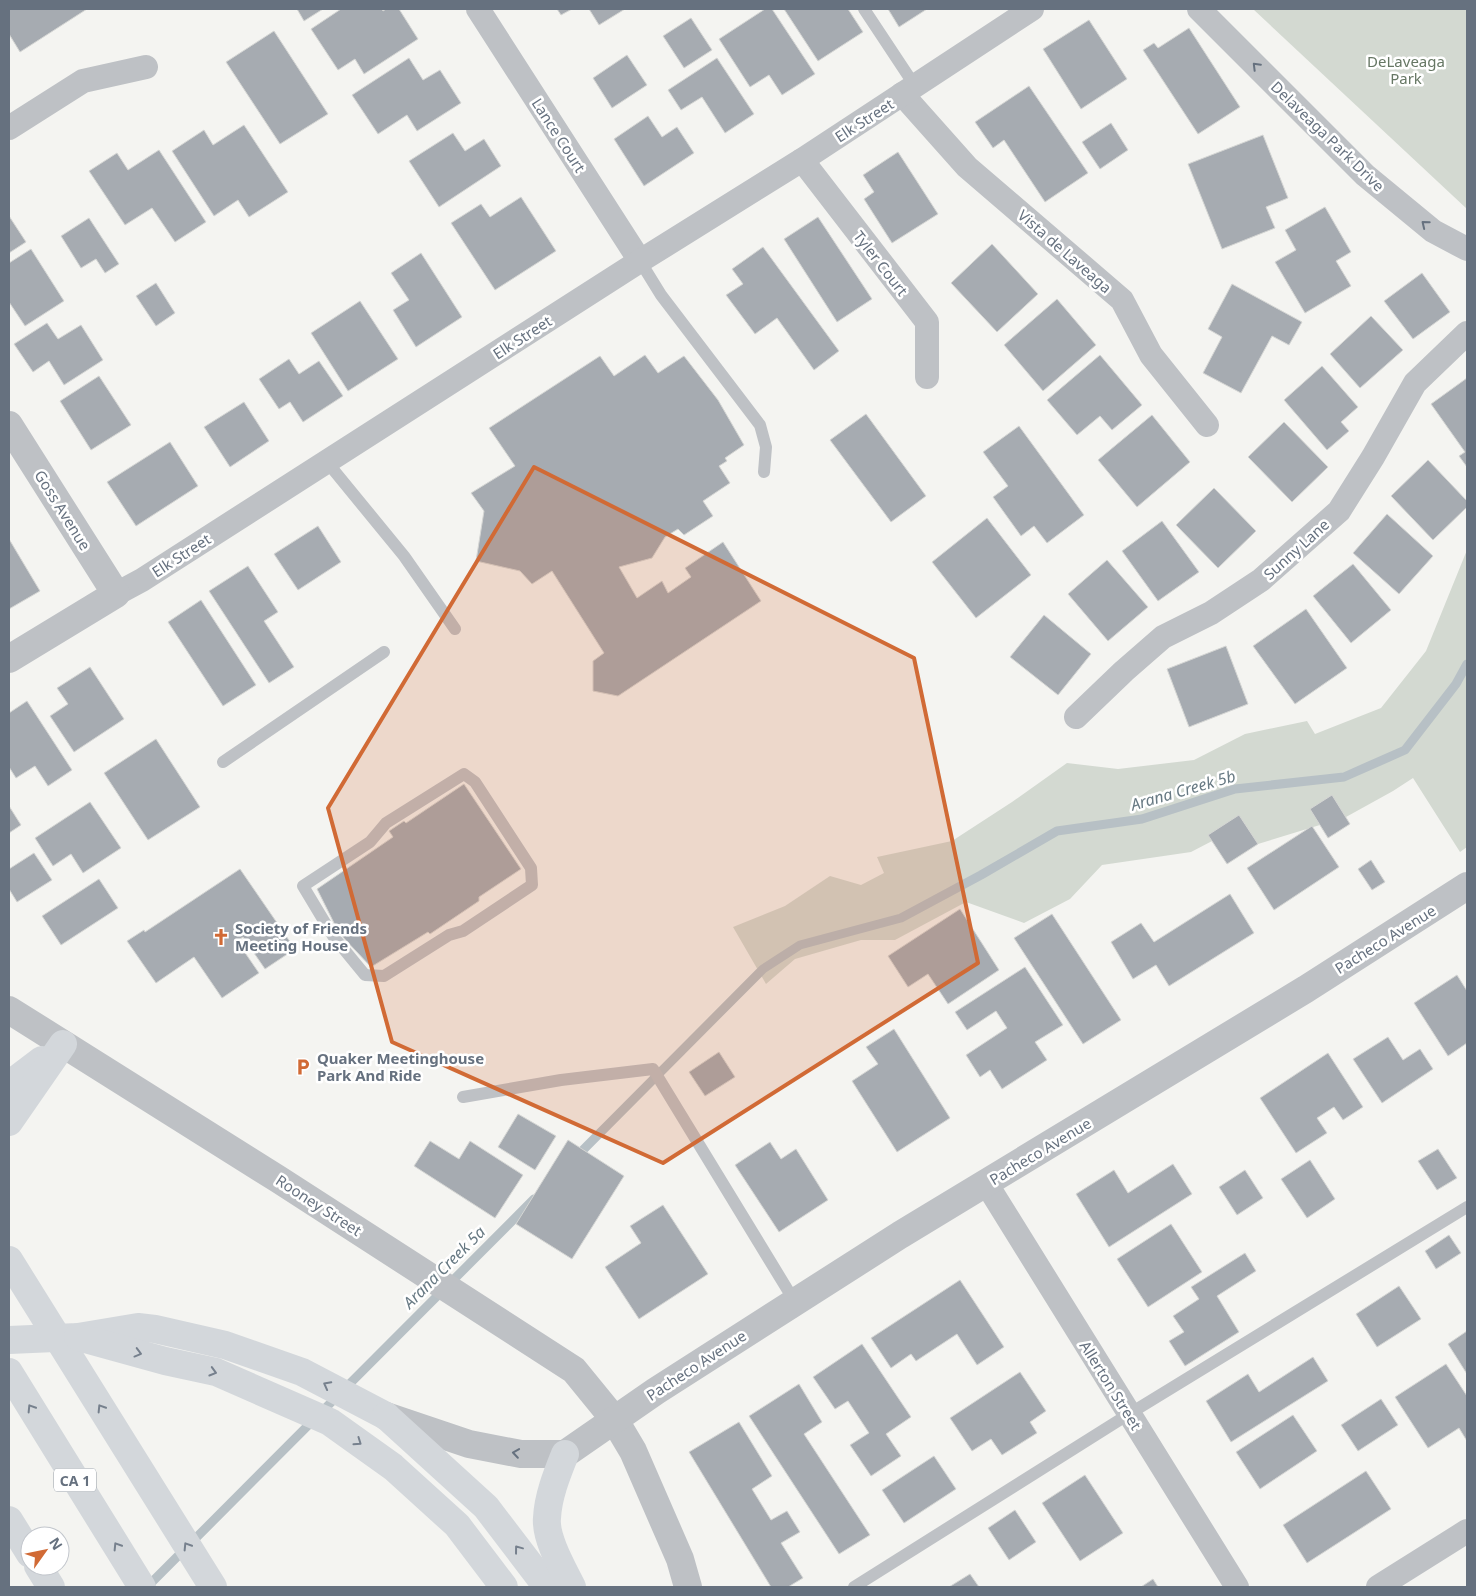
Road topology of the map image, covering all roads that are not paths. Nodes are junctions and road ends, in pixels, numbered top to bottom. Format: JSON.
{"nodes":[{"id":1,"x":478,"y":9,"type":"edge"},
{"id":2,"x":864,"y":9,"type":"edge"},
{"id":3,"x":1032,"y":9,"type":"edge"},
{"id":4,"x":1199,"y":9,"type":"edge"},
{"id":5,"x":146,"y":67,"type":"dead end"},
{"id":6,"x":909,"y":90,"type":"junction"},
{"id":7,"x":9,"y":128,"type":"edge"},
{"id":8,"x":802,"y":160,"type":"junction"},
{"id":9,"x":1467,"y":249,"type":"edge"},
{"id":10,"x":640,"y":261,"type":"junction"},
{"id":11,"x":1467,"y":333,"type":"edge"},
{"id":12,"x":927,"y":377,"type":"dead end"},
{"id":13,"x":9,"y":425,"type":"edge"},
{"id":14,"x":1207,"y":425,"type":"dead end"},
{"id":15,"x":327,"y":462,"type":"junction"},
{"id":16,"x":764,"y":472,"type":"dead end"},
{"id":17,"x":116,"y":594,"type":"junction"},
{"id":18,"x":455,"y":630,"type":"dead end"},
{"id":19,"x":384,"y":652,"type":"dead end"},
{"id":20,"x":9,"y":659,"type":"edge"},
{"id":21,"x":1076,"y":717,"type":"dead end"},
{"id":22,"x":223,"y":762,"type":"dead end"},
{"id":23,"x":1467,"y":886,"type":"edge"},
{"id":24,"x":384,"y":976,"type":"joint"},
{"id":25,"x":9,"y":1010,"type":"edge"},
{"id":26,"x":63,"y":1044,"type":"junction"},
{"id":27,"x":9,"y":1085,"type":"edge"},
{"id":28,"x":464,"y":1097,"type":"dead end"},
{"id":29,"x":9,"y":1122,"type":"edge"},
{"id":30,"x":986,"y":1183,"type":"junction"},
{"id":31,"x":1467,"y":1207,"type":"edge"},
{"id":32,"x":9,"y":1245,"type":"edge"},
{"id":33,"x":14,"y":1269,"type":"edge"},
{"id":34,"x":795,"y":1302,"type":"junction"},
{"id":35,"x":78,"y":1337,"type":"junction"},
{"id":36,"x":9,"y":1340,"type":"edge"},
{"id":37,"x":9,"y":1372,"type":"edge"},
{"id":38,"x":1129,"y":1414,"type":"junction"},
{"id":39,"x":386,"y":1416,"type":"junction"},
{"id":40,"x":614,"y":1419,"type":"junction"},
{"id":41,"x":565,"y":1454,"type":"junction"},
{"id":42,"x":9,"y":1520,"type":"edge"},
{"id":43,"x":1467,"y":1531,"type":"edge"},
{"id":44,"x":20,"y":1538,"type":"edge"},
{"id":45,"x":44,"y":1576,"type":"edge"},
{"id":46,"x":51,"y":1587,"type":"edge"},
{"id":47,"x":142,"y":1587,"type":"edge"},
{"id":48,"x":213,"y":1587,"type":"edge"},
{"id":49,"x":504,"y":1587,"type":"edge"},
{"id":50,"x":547,"y":1587,"type":"edge"},
{"id":51,"x":572,"y":1587,"type":"edge"},
{"id":52,"x":688,"y":1587,"type":"edge"},
{"id":53,"x":854,"y":1587,"type":"edge"},
{"id":54,"x":1237,"y":1587,"type":"edge"},
{"id":55,"x":1378,"y":1587,"type":"edge"}],
"edges":[{"from":1,"to":10,"type":"street","name":"Lance Court"},
{"from":2,"to":6,"type":"lane"},
{"from":3,"to":6,"type":"street","name":"Elk Street"},
{"from":9,"to":4,"type":"street","name":"Delaveaga Park Drive","one_way":true},
{"from":5,"to":7,"type":"street"},
{"from":6,"to":8,"type":"street","name":"Elk Street"},
{"from":6,"to":14,"type":"street","name":"Vista de Laveaga"},
{"from":8,"to":10,"type":"street","name":"Elk Street"},
{"from":8,"to":12,"type":"street","name":"Tyler Court"},
{"from":10,"to":15,"type":"street","name":"Elk Street"},
{"from":10,"to":16,"type":"lane"},
{"from":11,"to":21,"type":"street","name":"Sunny Lane"},
{"from":13,"to":17,"type":"street","name":"Goss Avenue"},
{"from":15,"to":17,"type":"street","name":"Elk Street"},
{"from":15,"to":18,"type":"lane"},
{"from":17,"to":20,"type":"street","name":"Elk Street"},
{"from":19,"to":22,"type":"lane"},
{"from":23,"to":30,"type":"street","name":"Pacheco Avenue"},
{"from":24,"to":24,"type":"lane"},
{"from":25,"to":26,"type":"street","name":"Rooney Street"},
{"from":26,"to":27,"type":"main road"},
{"from":26,"to":29,"type":"main road"},
{"from":26,"to":40,"type":"street","name":"Rooney Street"},
{"from":28,"to":34,"type":"lane"},
{"from":30,"to":34,"type":"street","name":"Pacheco Avenue"},
{"from":30,"to":38,"type":"street","name":"Allerton Street"},
{"from":31,"to":38,"type":"lane"},
{"from":32,"to":33,"type":"main road"},
{"from":48,"to":33,"type":"main road","one_way":true},
{"from":34,"to":40,"type":"street","name":"Pacheco Avenue"},
{"from":35,"to":36,"type":"main road"},
{"from":39,"to":35,"type":"main road","one_way":true},
{"from":35,"to":49,"type":"main road","one_way":true},
{"from":47,"to":37,"type":"main road","number":"CA 1","one_way":true},
{"from":38,"to":53,"type":"lane"},
{"from":38,"to":54,"type":"street","name":"Allerton Street"},
{"from":41,"to":39,"type":"street","one_way":true},
{"from":50,"to":39,"type":"main road","one_way":true},
{"from":40,"to":41,"type":"street","name":"Pacheco Avenue"},
{"from":40,"to":52,"type":"street","name":"Rooney Street"},
{"from":41,"to":51,"type":"main road"},
{"from":42,"to":44,"type":"main road"},
{"from":43,"to":55,"type":"street"},
{"from":45,"to":46,"type":"main road"}]}
